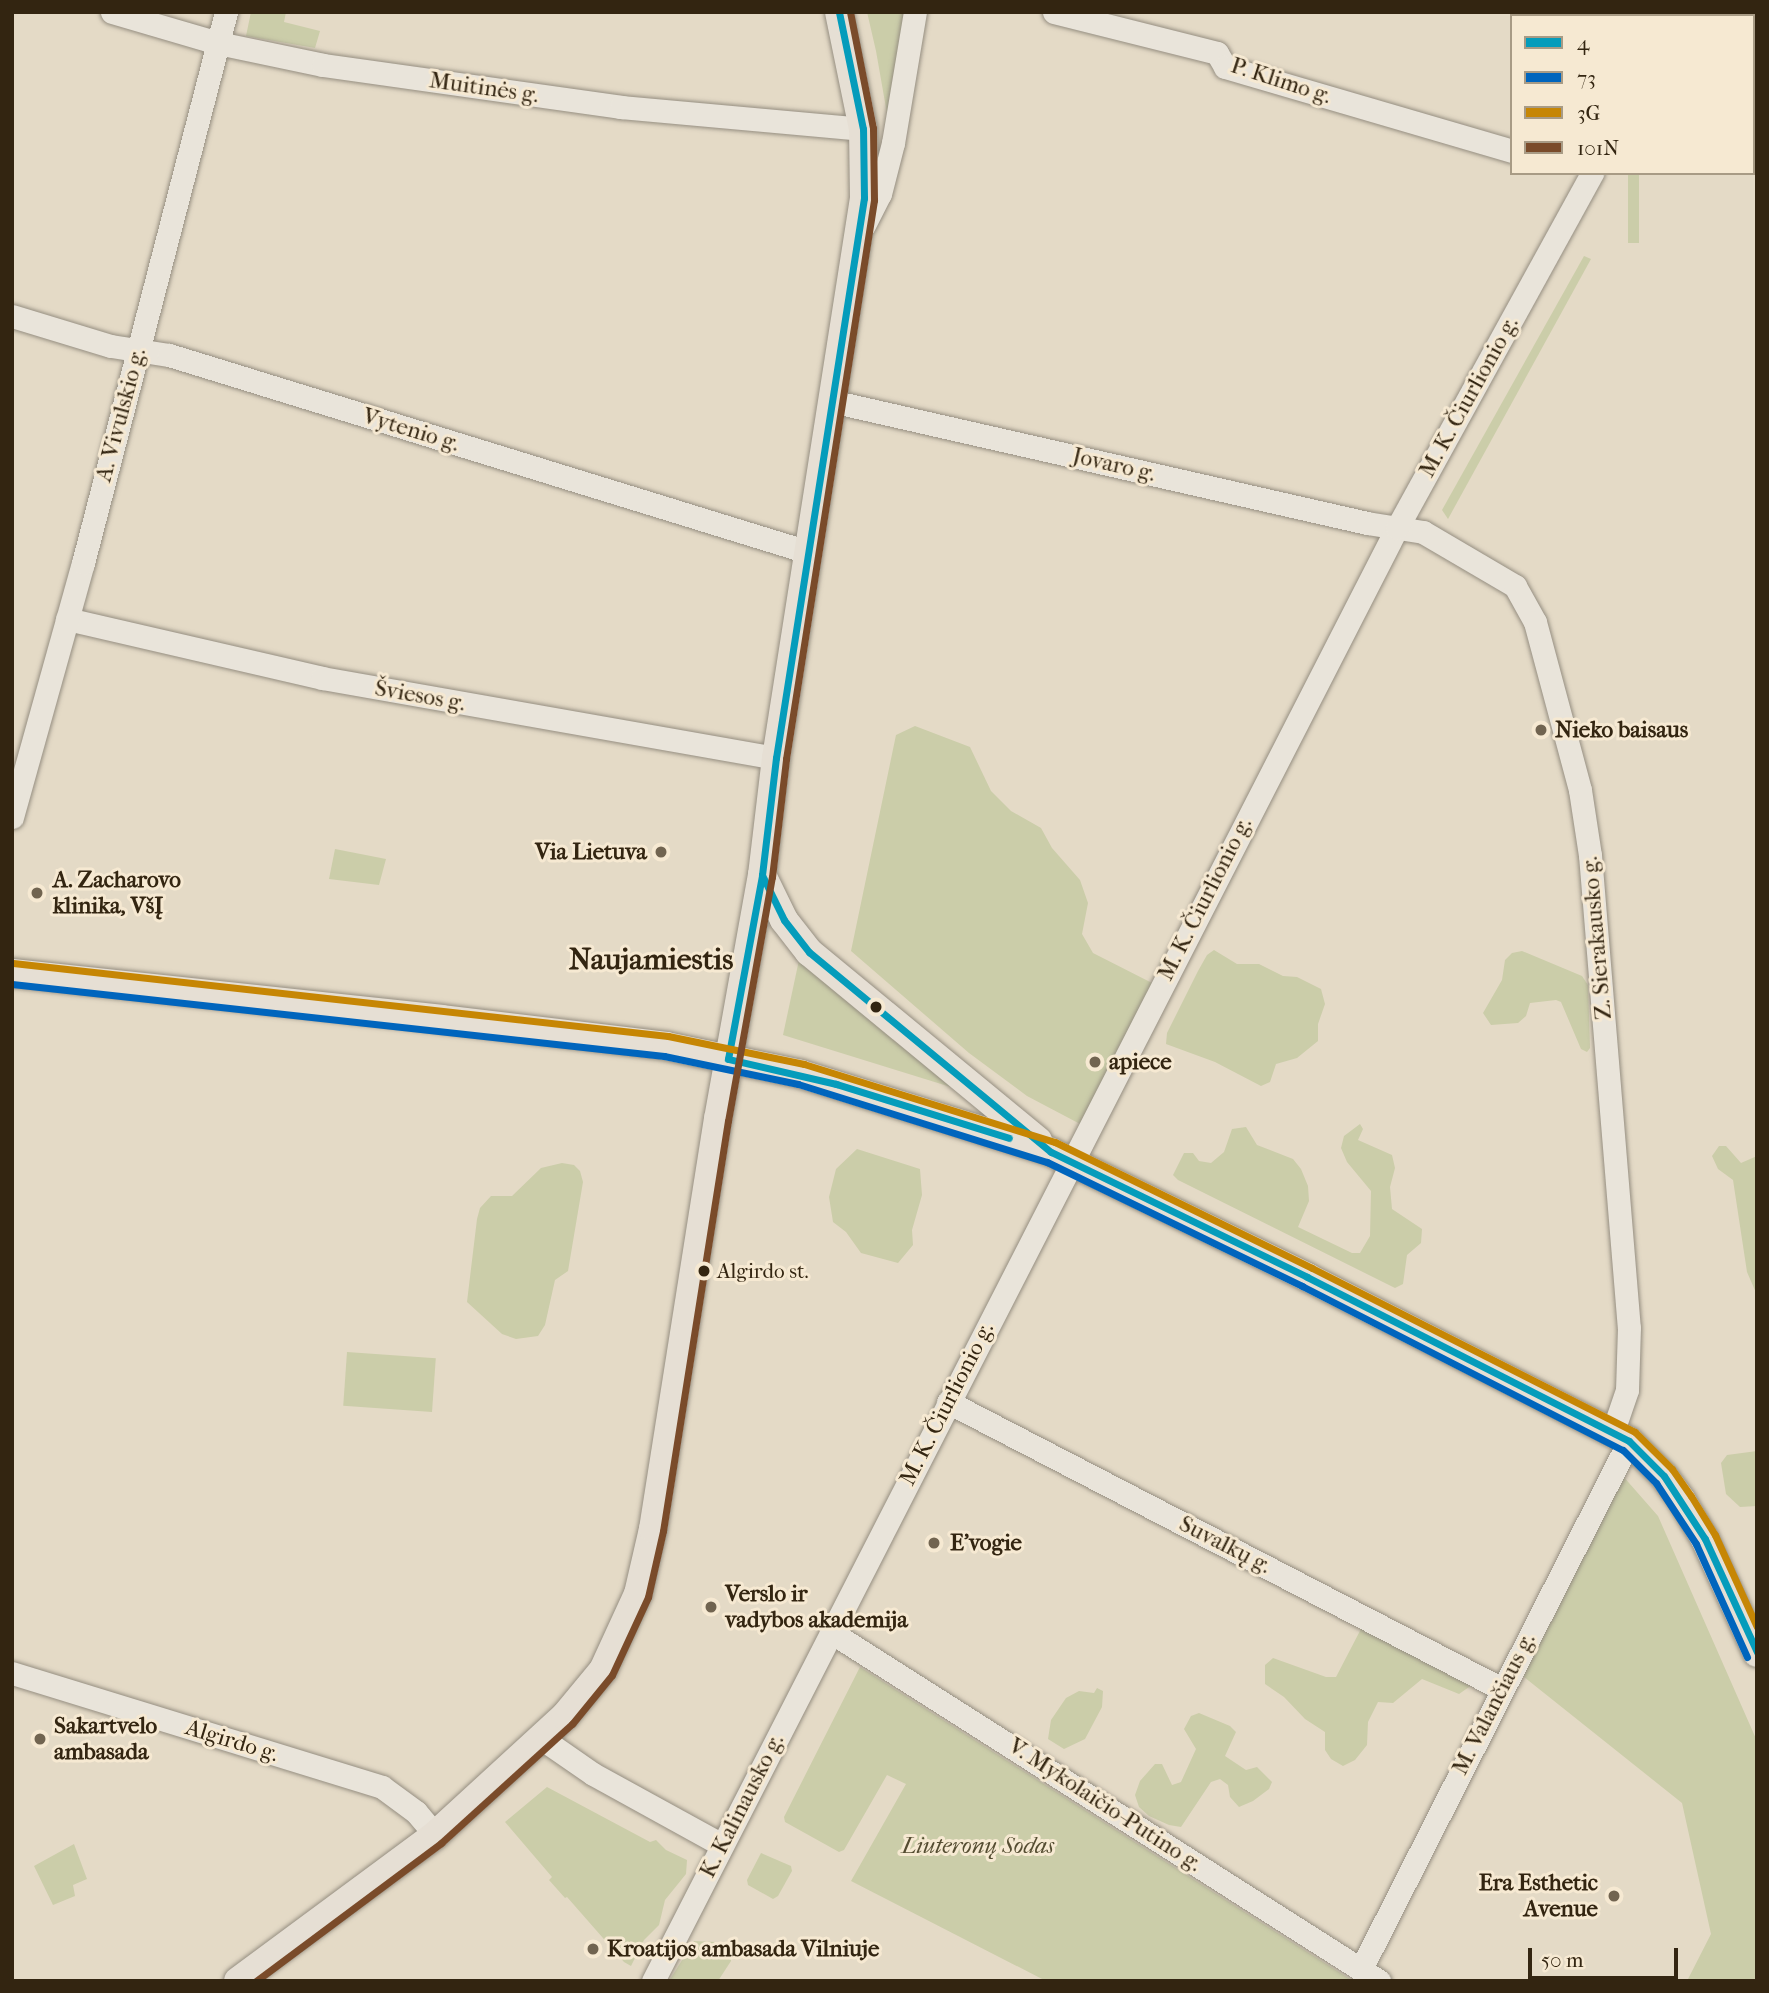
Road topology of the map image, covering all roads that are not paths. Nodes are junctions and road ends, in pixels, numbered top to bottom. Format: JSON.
{"nodes":[{"id":1,"x":112,"y":12,"type":"edge"},
{"id":2,"x":226,"y":12,"type":"edge"},
{"id":3,"x":839,"y":12,"type":"edge"},
{"id":4,"x":915,"y":12,"type":"edge"},
{"id":5,"x":1054,"y":12,"type":"edge"},
{"id":6,"x":218,"y":43,"type":"junction"},
{"id":7,"x":863,"y":130,"type":"junction"},
{"id":8,"x":1510,"y":150,"type":"edge"},
{"id":9,"x":1589,"y":175,"type":"edge"},
{"id":10,"x":859,"y":234,"type":"junction"},
{"id":11,"x":12,"y":316,"type":"edge"},
{"id":12,"x":137,"y":350,"type":"junction"},
{"id":13,"x":831,"y":401,"type":"junction"},
{"id":14,"x":1396,"y":528,"type":"junction"},
{"id":15,"x":808,"y":552,"type":"junction"},
{"id":16,"x":67,"y":619,"type":"junction"},
{"id":17,"x":776,"y":758,"type":"junction"},
{"id":18,"x":12,"y":817,"type":"edge"},
{"id":19,"x":762,"y":874,"type":"junction"},
{"id":20,"x":12,"y":973,"type":"edge"},
{"id":21,"x":729,"y":1059,"type":"junction"},
{"id":22,"x":1061,"y":1156,"type":"junction"},
{"id":23,"x":948,"y":1402,"type":"junction"},
{"id":24,"x":1621,"y":1436,"type":"junction"},
{"id":25,"x":831,"y":1632,"type":"junction"},
{"id":26,"x":1757,"y":1653,"type":"edge"},
{"id":27,"x":12,"y":1673,"type":"edge"},
{"id":28,"x":1502,"y":1689,"type":"junction"},
{"id":29,"x":541,"y":1738,"type":"junction"},
{"id":30,"x":435,"y":1835,"type":"junction"},
{"id":31,"x":722,"y":1846,"type":"junction"},
{"id":32,"x":1370,"y":1975,"type":"edge"},
{"id":33,"x":238,"y":1981,"type":"edge"},
{"id":34,"x":653,"y":1981,"type":"edge"}],
"edges":[{"from":1,"to":6,"type":"street","name":"Muitinės g."},
{"from":2,"to":6,"type":"street","name":"A. Vivulskio g."},
{"from":3,"to":7,"type":"main road"},
{"from":4,"to":10,"type":"street"},
{"from":5,"to":8,"type":"street","name":"P. Klimo g."},
{"from":6,"to":7,"type":"street","name":"Muitinės g."},
{"from":6,"to":12,"type":"street","name":"A. Vivulskio g."},
{"from":7,"to":10,"type":"main road"},
{"from":9,"to":14,"type":"street","name":"M. K. Čiurlionio g."},
{"from":10,"to":13,"type":"main road"},
{"from":11,"to":12,"type":"street","name":"Vytenio g."},
{"from":12,"to":15,"type":"street","name":"Vytenio g."},
{"from":12,"to":16,"type":"street","name":"A. Vivulskio g."},
{"from":13,"to":14,"type":"street","name":"Jovaro g."},
{"from":13,"to":15,"type":"main road"},
{"from":14,"to":22,"type":"street","name":"M. K. Čiurlionio g."},
{"from":14,"to":24,"type":"street","name":"Z. Sierakausko g."},
{"from":15,"to":17,"type":"main road"},
{"from":16,"to":17,"type":"street","name":"Šviesos g."},
{"from":16,"to":18,"type":"street","name":"A. Vivulskio g."},
{"from":17,"to":19,"type":"main road"},
{"from":19,"to":21,"type":"main road"},
{"from":19,"to":22,"type":"main road"},
{"from":20,"to":21,"type":"main road"},
{"from":21,"to":22,"type":"main road"},
{"from":21,"to":29,"type":"main road"},
{"from":22,"to":23,"type":"street","name":"M. K. Čiurlionio g."},
{"from":22,"to":24,"type":"main road"},
{"from":23,"to":25,"type":"street","name":"M. K. Čiurlionio g."},
{"from":23,"to":28,"type":"street","name":"Suvalkų g."},
{"from":24,"to":26,"type":"main road"},
{"from":24,"to":28,"type":"street","name":"M. Valančiaus g."},
{"from":25,"to":31,"type":"street","name":"K. Kalinausko g."},
{"from":25,"to":32,"type":"street","name":"V. Mykolaičio-Putino g."},
{"from":27,"to":30,"type":"street","name":"Algirdo g."},
{"from":28,"to":32,"type":"street","name":"M. Valančiaus g."},
{"from":29,"to":30,"type":"main road"},
{"from":29,"to":31,"type":"street"},
{"from":30,"to":33,"type":"main road"},
{"from":31,"to":34,"type":"street","name":"K. Kalinausko g."}]}
